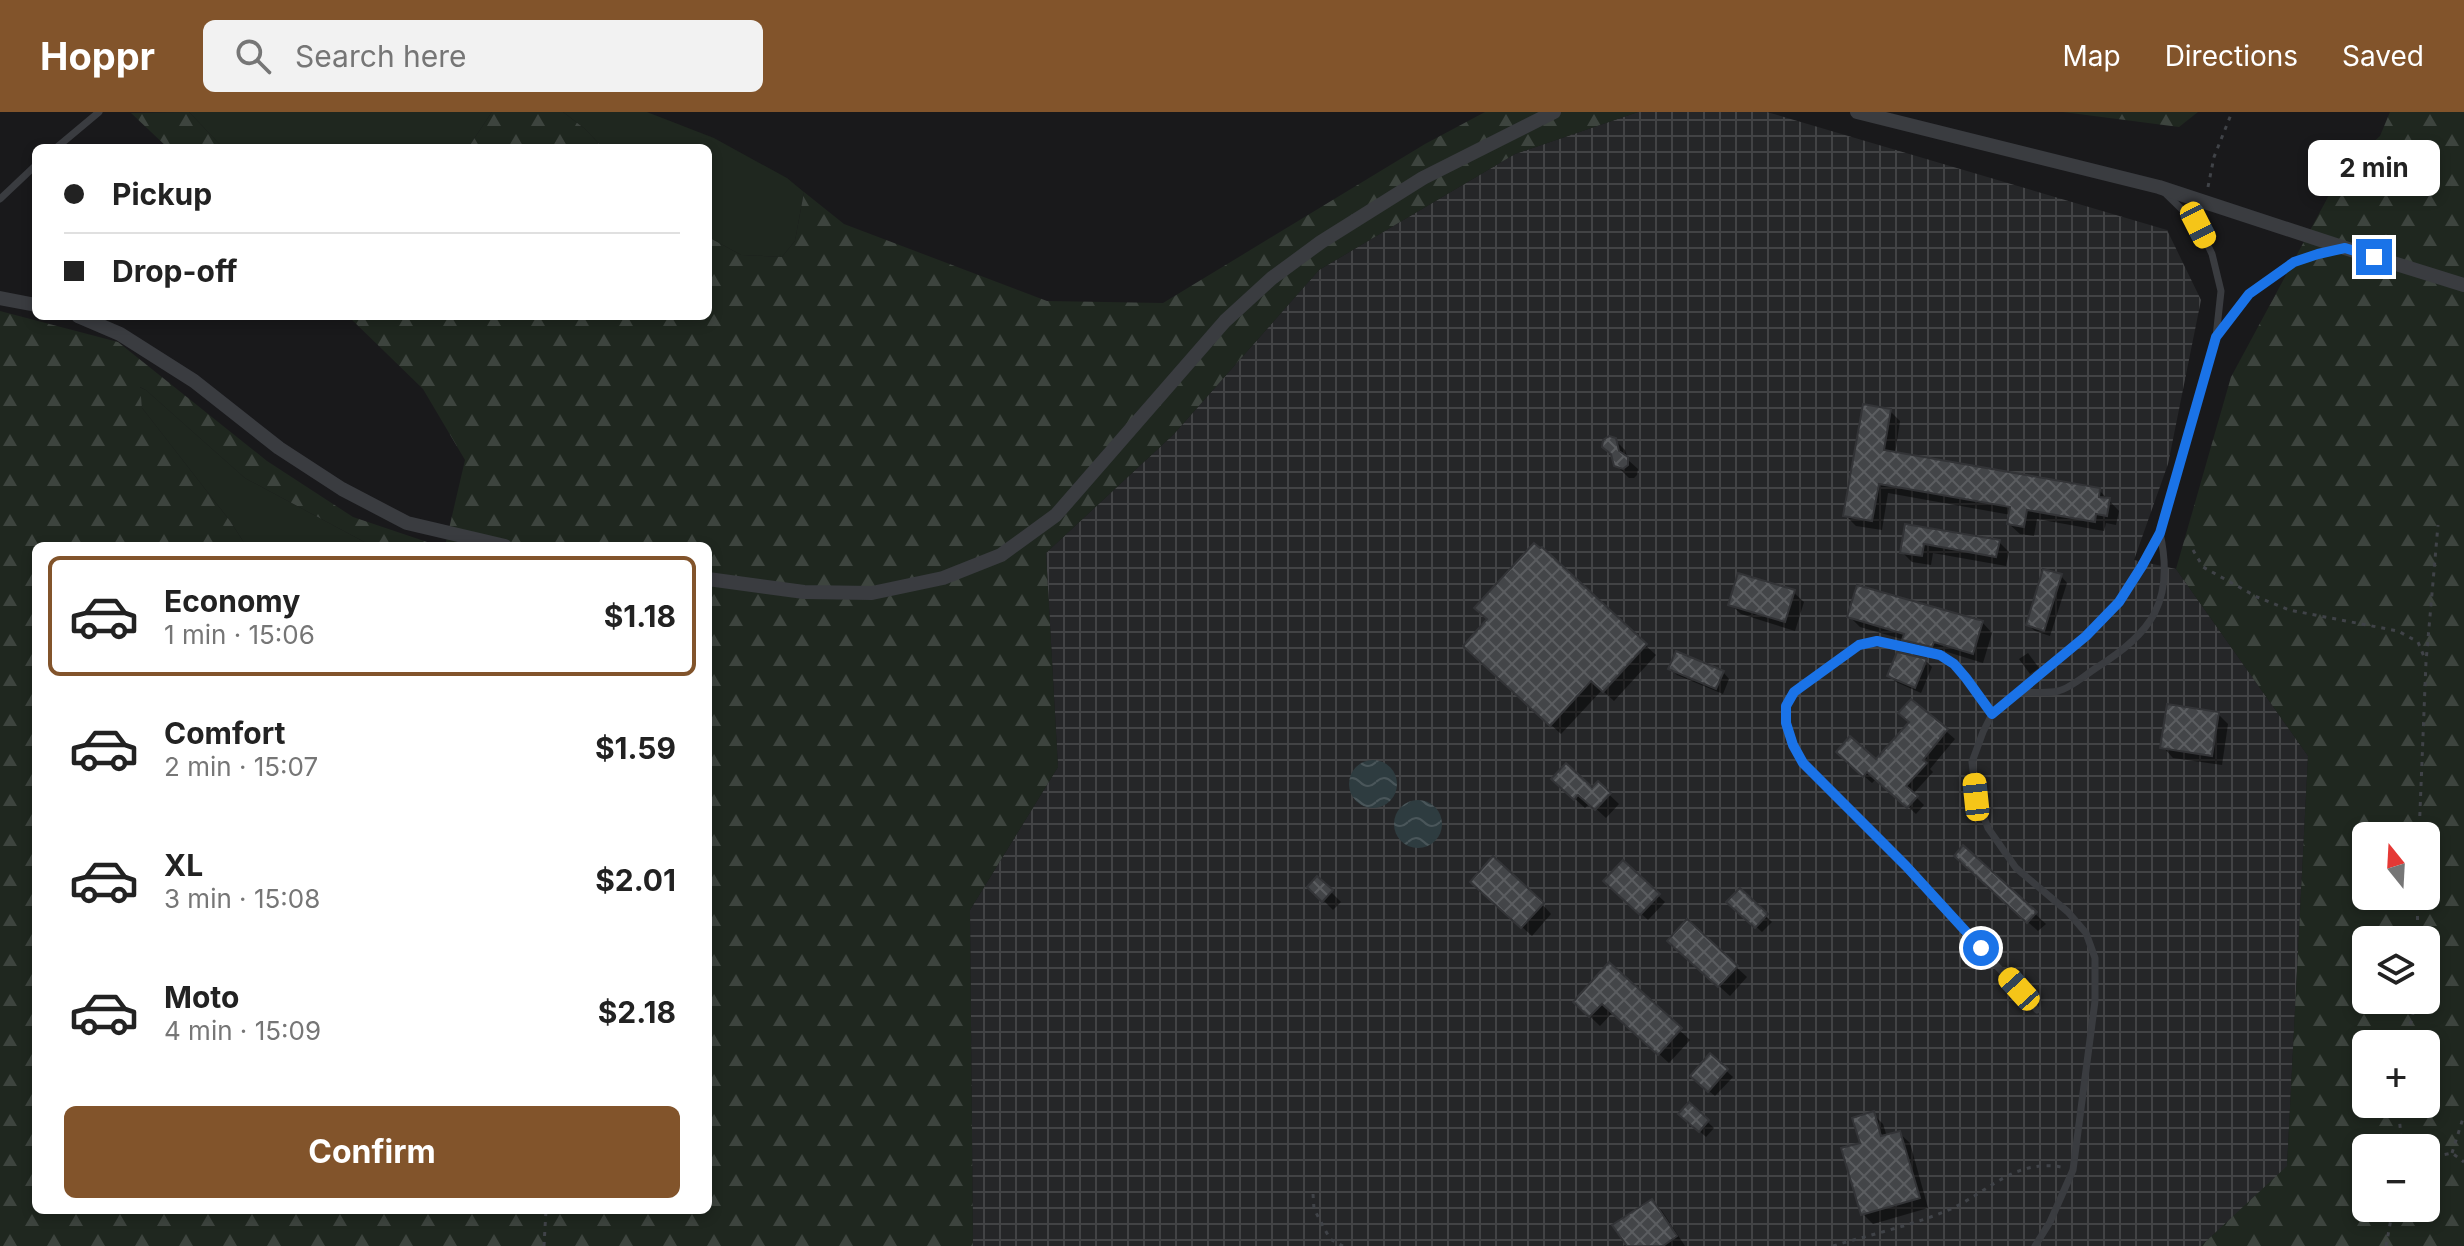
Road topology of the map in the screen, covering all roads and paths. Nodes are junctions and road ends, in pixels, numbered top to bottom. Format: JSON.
{"nodes":[{"id":1,"x":99,"y":112,"type":"edge"},
{"id":2,"x":1554,"y":112,"type":"edge"},
{"id":3,"x":1857,"y":112,"type":"edge"},
{"id":4,"x":2232,"y":112,"type":"edge"},
{"id":5,"x":61,"y":144,"type":"edge"},
{"id":6,"x":32,"y":169,"type":"edge"},
{"id":7,"x":2159,"y":187,"type":"junction"},
{"id":8,"x":0,"y":199,"type":"edge"},
{"id":9,"x":2206,"y":202,"type":"junction"},
{"id":10,"x":2345,"y":248,"type":"junction"},
{"id":11,"x":2464,"y":285,"type":"edge"},
{"id":12,"x":0,"y":298,"type":"edge"},
{"id":13,"x":32,"y":304,"type":"edge"},
{"id":14,"x":87,"y":320,"type":"edge"},
{"id":15,"x":2216,"y":337,"type":"junction"},
{"id":16,"x":2438,"y":525,"type":"dead end"},
{"id":17,"x":2160,"y":533,"type":"junction"},
{"id":18,"x":488,"y":542,"type":"edge"},
{"id":19,"x":2193,"y":550,"type":"dead end"},
{"id":20,"x":712,"y":580,"type":"edge"},
{"id":21,"x":2426,"y":662,"type":"junction"},
{"id":22,"x":2018,"y":692,"type":"junction"},
{"id":23,"x":1992,"y":714,"type":"junction"},
{"id":24,"x":2420,"y":822,"type":"edge"},
{"id":25,"x":2037,"y":1010,"type":"dead end"},
{"id":26,"x":2464,"y":1115,"type":"edge"},
{"id":27,"x":2452,"y":1153,"type":"junction"},
{"id":28,"x":2440,"y":1156,"type":"edge"},
{"id":29,"x":2464,"y":1162,"type":"edge"},
{"id":30,"x":2073,"y":1170,"type":"junction"},
{"id":31,"x":1313,"y":1194,"type":"dead end"},
{"id":32,"x":546,"y":1214,"type":"edge"},
{"id":33,"x":2390,"y":1222,"type":"edge"},
{"id":34,"x":544,"y":1246,"type":"edge"},
{"id":35,"x":1343,"y":1246,"type":"edge"},
{"id":36,"x":1833,"y":1246,"type":"edge"},
{"id":37,"x":2035,"y":1246,"type":"edge"},
{"id":38,"x":2386,"y":1246,"type":"edge"}],
"edges":[{"from":1,"to":5,"type":"lane"},
{"from":2,"to":20,"type":"street"},
{"from":3,"to":7,"type":"street"},
{"from":4,"to":9,"type":"path"},
{"from":6,"to":8,"type":"lane"},
{"from":7,"to":9,"type":"street"},
{"from":7,"to":15,"type":"lane"},
{"from":9,"to":10,"type":"street"},
{"from":10,"to":11,"type":"street"},
{"from":10,"to":15,"type":"lane"},
{"from":12,"to":13,"type":"street"},
{"from":14,"to":18,"type":"street"},
{"from":15,"to":17,"type":"lane"},
{"from":16,"to":21,"type":"path"},
{"from":17,"to":22,"type":"lane"},
{"from":17,"to":22,"type":"lane"},
{"from":19,"to":21,"type":"path"},
{"from":21,"to":24,"type":"path"},
{"from":22,"to":23,"type":"lane"},
{"from":23,"to":25,"type":"lane"},
{"from":23,"to":30,"type":"lane"},
{"from":26,"to":27,"type":"path"},
{"from":27,"to":28,"type":"path"},
{"from":27,"to":29,"type":"path"},
{"from":30,"to":36,"type":"path"},
{"from":30,"to":37,"type":"lane"},
{"from":31,"to":35,"type":"path"},
{"from":32,"to":34,"type":"path"},
{"from":33,"to":38,"type":"path"}]}
